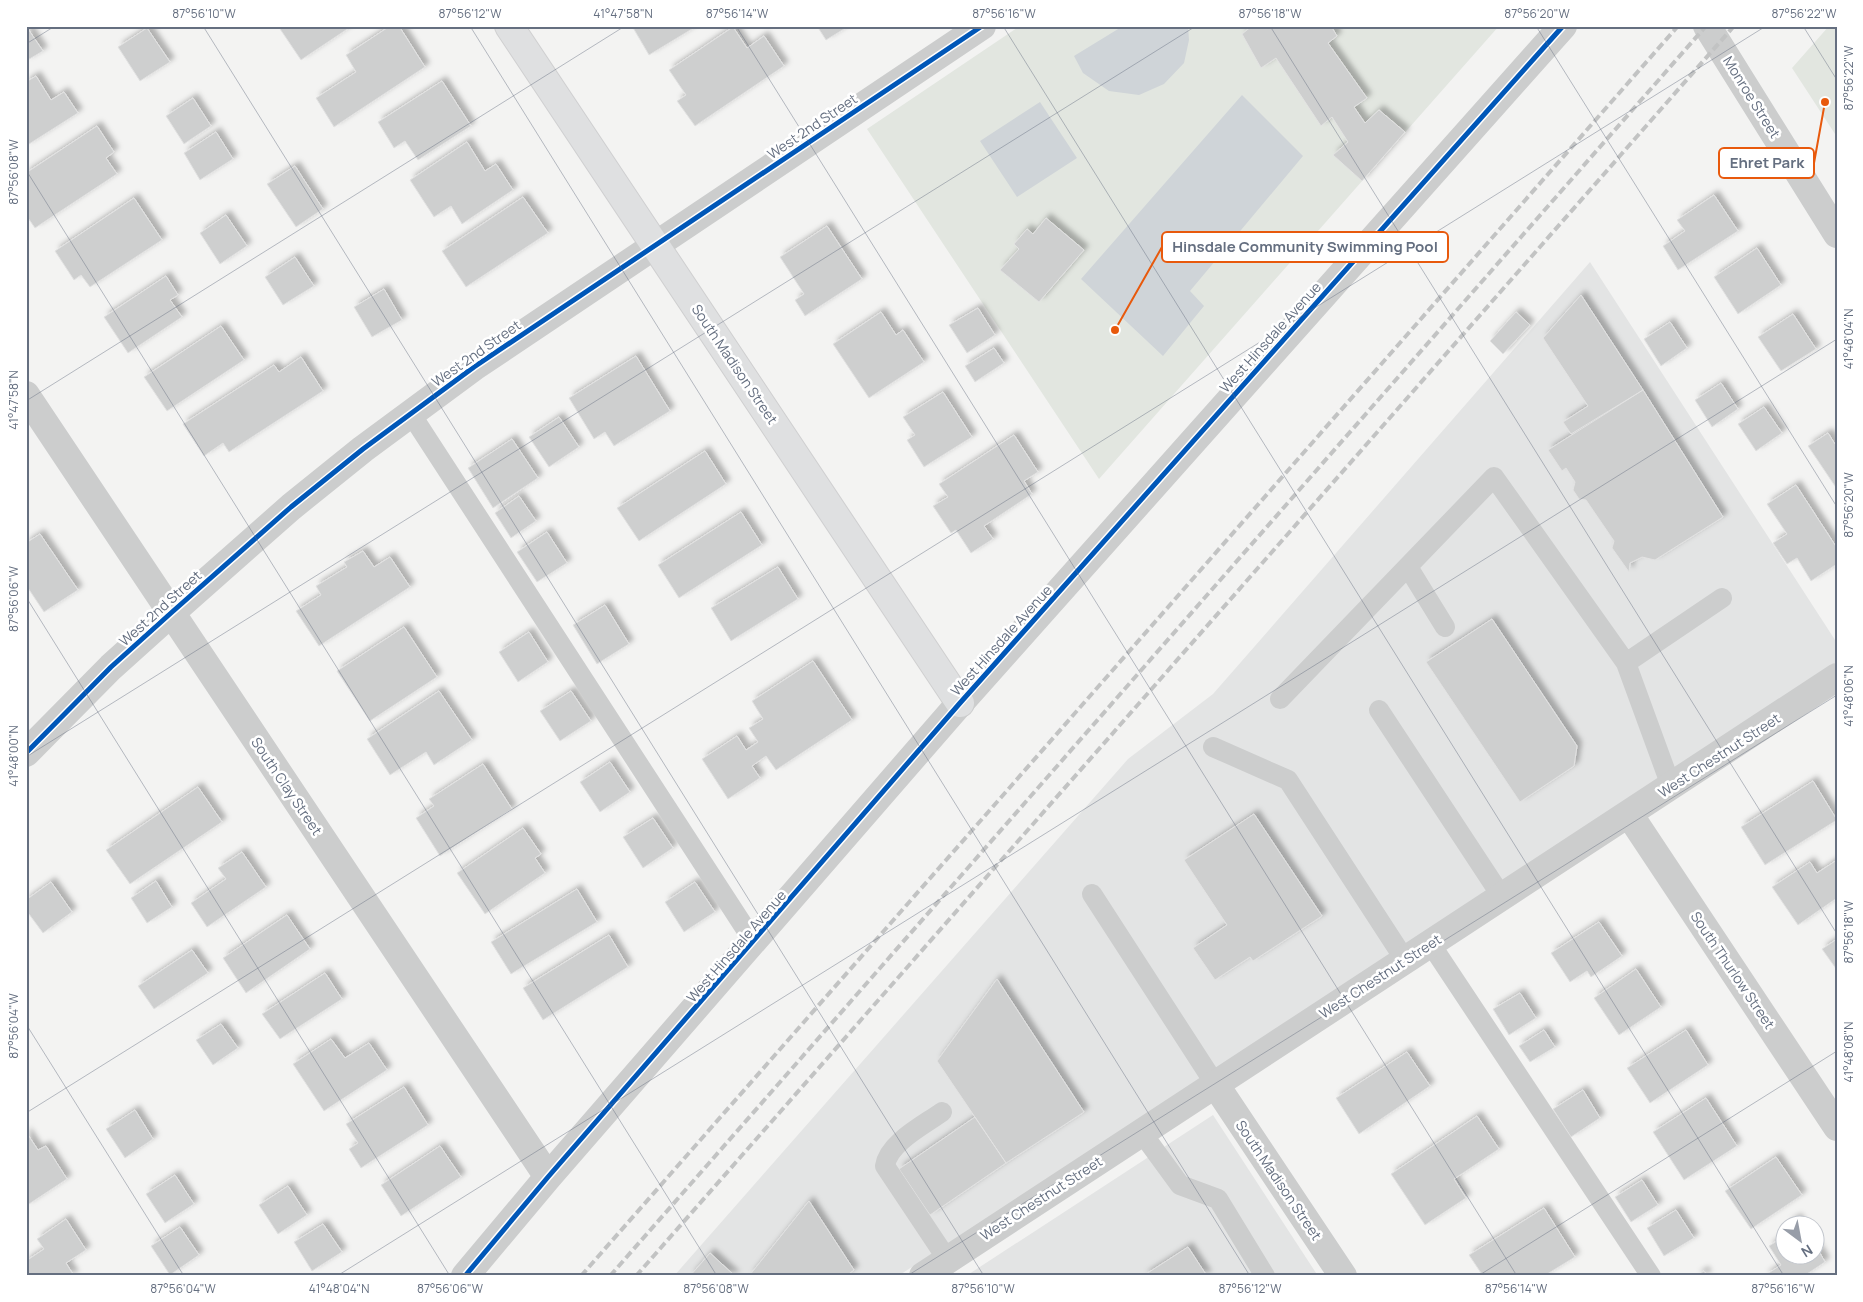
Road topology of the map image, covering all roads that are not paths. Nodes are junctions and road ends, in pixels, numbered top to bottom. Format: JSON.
{"nodes":[{"id":1,"x":509,"y":26,"type":"edge"},
{"id":2,"x":982,"y":26,"type":"edge"},
{"id":3,"x":1563,"y":26,"type":"edge"},
{"id":4,"x":1713,"y":35,"type":"edge"},
{"id":5,"x":1837,"y":234,"type":"edge"},
{"id":6,"x":654,"y":244,"type":"junction"},
{"id":7,"x":26,"y":395,"type":"edge"},
{"id":8,"x":411,"y":414,"type":"junction"},
{"id":9,"x":1408,"y":567,"type":"junction"},
{"id":10,"x":1722,"y":598,"type":"dead end"},
{"id":11,"x":171,"y":612,"type":"junction"},
{"id":12,"x":1445,"y":627,"type":"dead end"},
{"id":13,"x":1626,"y":663,"type":"junction"},
{"id":14,"x":1837,"y":677,"type":"edge"},
{"id":15,"x":1280,"y":699,"type":"dead end"},
{"id":16,"x":960,"y":703,"type":"junction"},
{"id":17,"x":1379,"y":710,"type":"dead end"},
{"id":18,"x":1213,"y":747,"type":"dead end"},
{"id":19,"x":26,"y":753,"type":"edge"},
{"id":20,"x":1671,"y":786,"type":"junction"},
{"id":21,"x":1629,"y":814,"type":"junction"},
{"id":22,"x":1092,"y":894,"type":"dead end"},
{"id":23,"x":1502,"y":897,"type":"junction"},
{"id":24,"x":754,"y":942,"type":"junction"},
{"id":25,"x":1430,"y":943,"type":"junction"},
{"id":26,"x":1405,"y":960,"type":"junction"},
{"id":27,"x":1215,"y":1084,"type":"junction"},
{"id":28,"x":942,"y":1112,"type":"dead end"},
{"id":29,"x":1837,"y":1126,"type":"edge"},
{"id":30,"x":1142,"y":1133,"type":"junction"},
{"id":31,"x":548,"y":1177,"type":"junction"},
{"id":32,"x":947,"y":1259,"type":"junction"},
{"id":33,"x":465,"y":1276,"type":"edge"},
{"id":34,"x":923,"y":1276,"type":"edge"},
{"id":35,"x":1265,"y":1276,"type":"edge"},
{"id":36,"x":1342,"y":1276,"type":"edge"},
{"id":37,"x":1651,"y":1276,"type":"edge"}],
"edges":[{"from":1,"to":6,"type":"street","name":"South Madison Street"},
{"from":2,"to":6,"type":"street","name":"West 2nd Street"},
{"from":3,"to":16,"type":"street","name":"West Hinsdale Avenue"},
{"from":4,"to":5,"type":"street","name":"Monroe Street"},
{"from":6,"to":8,"type":"street","name":"West 2nd Street"},
{"from":6,"to":16,"type":"street","name":"South Madison Street"},
{"from":7,"to":11,"type":"street","name":"South Clay Street"},
{"from":8,"to":11,"type":"street","name":"West 2nd Street"},
{"from":8,"to":24,"type":"lane"},
{"from":9,"to":12,"type":"lane"},
{"from":9,"to":13,"type":"lane"},
{"from":9,"to":15,"type":"lane"},
{"from":10,"to":13,"type":"lane"},
{"from":11,"to":19,"type":"street","name":"West 2nd Street"},
{"from":11,"to":31,"type":"street","name":"South Clay Street"},
{"from":13,"to":20,"type":"lane"},
{"from":14,"to":20,"type":"street","name":"West Chestnut Street"},
{"from":16,"to":24,"type":"street","name":"West Hinsdale Avenue"},
{"from":17,"to":23,"type":"lane"},
{"from":18,"to":26,"type":"lane"},
{"from":20,"to":21,"type":"street","name":"West Chestnut Street"},
{"from":21,"to":23,"type":"street","name":"West Chestnut Street"},
{"from":21,"to":29,"type":"street","name":"South Thurlow Street"},
{"from":22,"to":27,"type":"lane"},
{"from":23,"to":25,"type":"street","name":"West Chestnut Street"},
{"from":24,"to":31,"type":"street","name":"West Hinsdale Avenue"},
{"from":25,"to":26,"type":"street","name":"West Chestnut Street"},
{"from":25,"to":37,"type":"lane"},
{"from":26,"to":27,"type":"street","name":"West Chestnut Street"},
{"from":27,"to":30,"type":"street","name":"West Chestnut Street"},
{"from":27,"to":36,"type":"street","name":"South Madison Street"},
{"from":28,"to":32,"type":"lane"},
{"from":30,"to":32,"type":"street","name":"West Chestnut Street"},
{"from":30,"to":35,"type":"lane"},
{"from":31,"to":33,"type":"street","name":"West Hinsdale Avenue"},
{"from":32,"to":34,"type":"street","name":"West Chestnut Street"}]}
